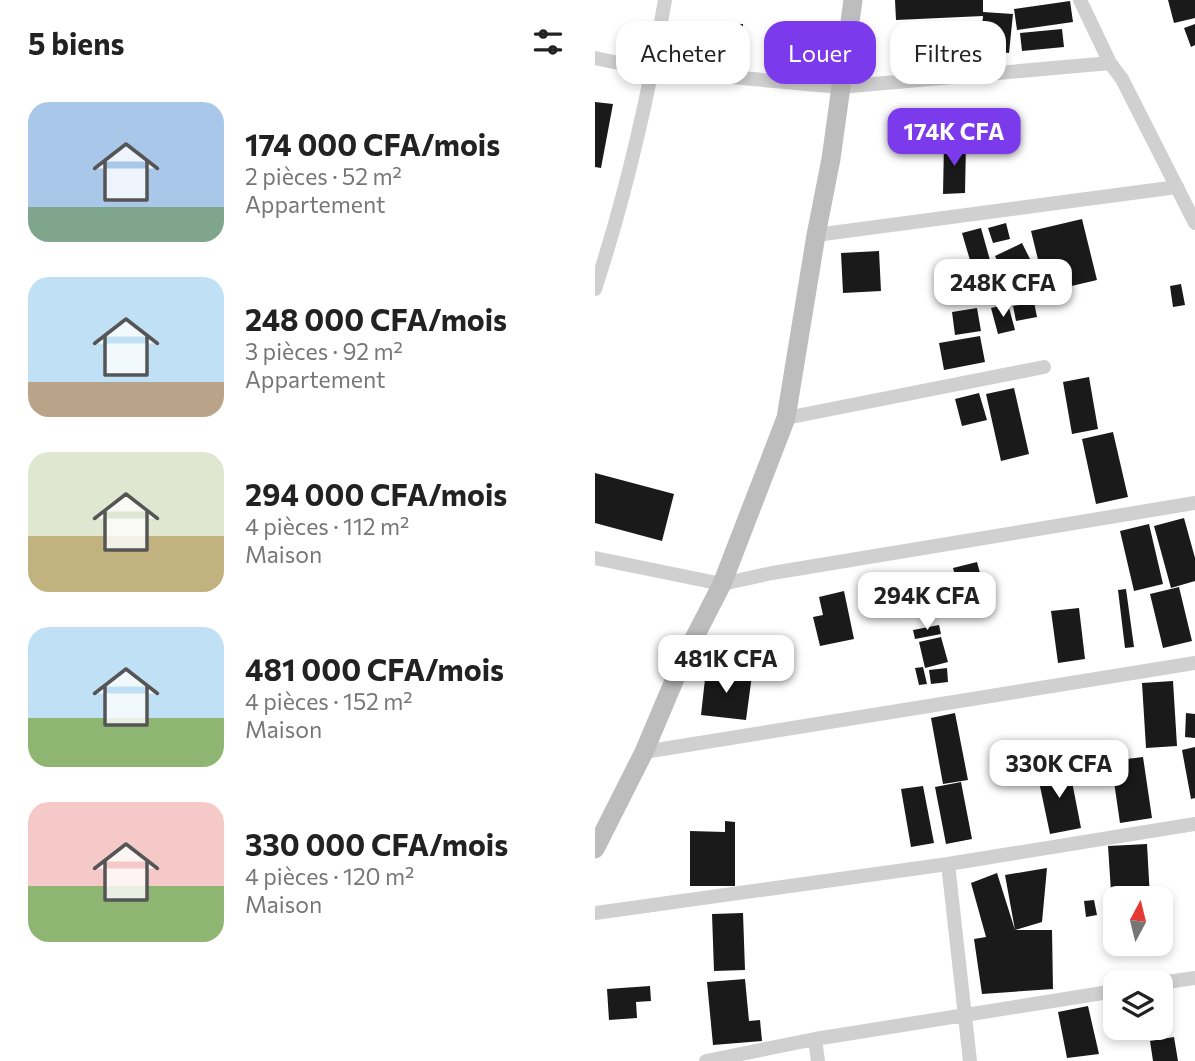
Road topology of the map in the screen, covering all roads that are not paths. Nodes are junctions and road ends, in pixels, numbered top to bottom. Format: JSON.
{"nodes":[{"id":1,"x":665,"y":0,"type":"edge"},
{"id":2,"x":853,"y":0,"type":"edge"},
{"id":3,"x":1080,"y":0,"type":"edge"},
{"id":4,"x":661,"y":21,"type":"edge"},
{"id":5,"x":595,"y":58,"type":"edge"},
{"id":6,"x":616,"y":62,"type":"edge"},
{"id":7,"x":1110,"y":64,"type":"junction"},
{"id":8,"x":750,"y":79,"type":"edge"},
{"id":9,"x":650,"y":84,"type":"edge"},
{"id":10,"x":840,"y":88,"type":"junction"},
{"id":11,"x":1177,"y":187,"type":"junction"},
{"id":12,"x":1195,"y":223,"type":"edge"},
{"id":13,"x":816,"y":235,"type":"junction"},
{"id":14,"x":602,"y":244,"type":"edge"},
{"id":15,"x":595,"y":289,"type":"edge"},
{"id":16,"x":1044,"y":367,"type":"dead end"},
{"id":17,"x":786,"y":418,"type":"junction"},
{"id":18,"x":1195,"y":503,"type":"edge"},
{"id":19,"x":595,"y":558,"type":"edge"},
{"id":20,"x":722,"y":584,"type":"junction"},
{"id":21,"x":1195,"y":663,"type":"edge"},
{"id":22,"x":644,"y":752,"type":"junction"},
{"id":23,"x":1195,"y":824,"type":"edge"},
{"id":24,"x":595,"y":849,"type":"edge"},
{"id":25,"x":948,"y":864,"type":"junction"},
{"id":26,"x":595,"y":913,"type":"edge"},
{"id":27,"x":1195,"y":978,"type":"edge"},
{"id":28,"x":1173,"y":981,"type":"edge"},
{"id":29,"x":1103,"y":992,"type":"edge"},
{"id":30,"x":966,"y":1015,"type":"junction"},
{"id":31,"x":815,"y":1039,"type":"junction"},
{"id":32,"x":706,"y":1061,"type":"edge"},
{"id":33,"x":818,"y":1061,"type":"edge"},
{"id":34,"x":970,"y":1061,"type":"edge"}],
"edges":[{"from":1,"to":4,"type":"street"},
{"from":2,"to":10,"type":"street"},
{"from":3,"to":7,"type":"street"},
{"from":5,"to":6,"type":"street"},
{"from":7,"to":10,"type":"street"},
{"from":7,"to":11,"type":"street"},
{"from":8,"to":10,"type":"street"},
{"from":9,"to":14,"type":"street"},
{"from":10,"to":13,"type":"street"},
{"from":11,"to":12,"type":"street"},
{"from":11,"to":13,"type":"street"},
{"from":13,"to":17,"type":"street"},
{"from":14,"to":15,"type":"street"},
{"from":16,"to":17,"type":"street"},
{"from":17,"to":20,"type":"street"},
{"from":18,"to":20,"type":"street"},
{"from":19,"to":20,"type":"street"},
{"from":20,"to":22,"type":"street"},
{"from":21,"to":22,"type":"street"},
{"from":22,"to":24,"type":"street"},
{"from":23,"to":25,"type":"street"},
{"from":25,"to":26,"type":"street"},
{"from":25,"to":30,"type":"street"},
{"from":27,"to":28,"type":"street"},
{"from":29,"to":30,"type":"street"},
{"from":30,"to":31,"type":"street"},
{"from":30,"to":34,"type":"street"},
{"from":31,"to":32,"type":"street"},
{"from":31,"to":33,"type":"street"}]}
